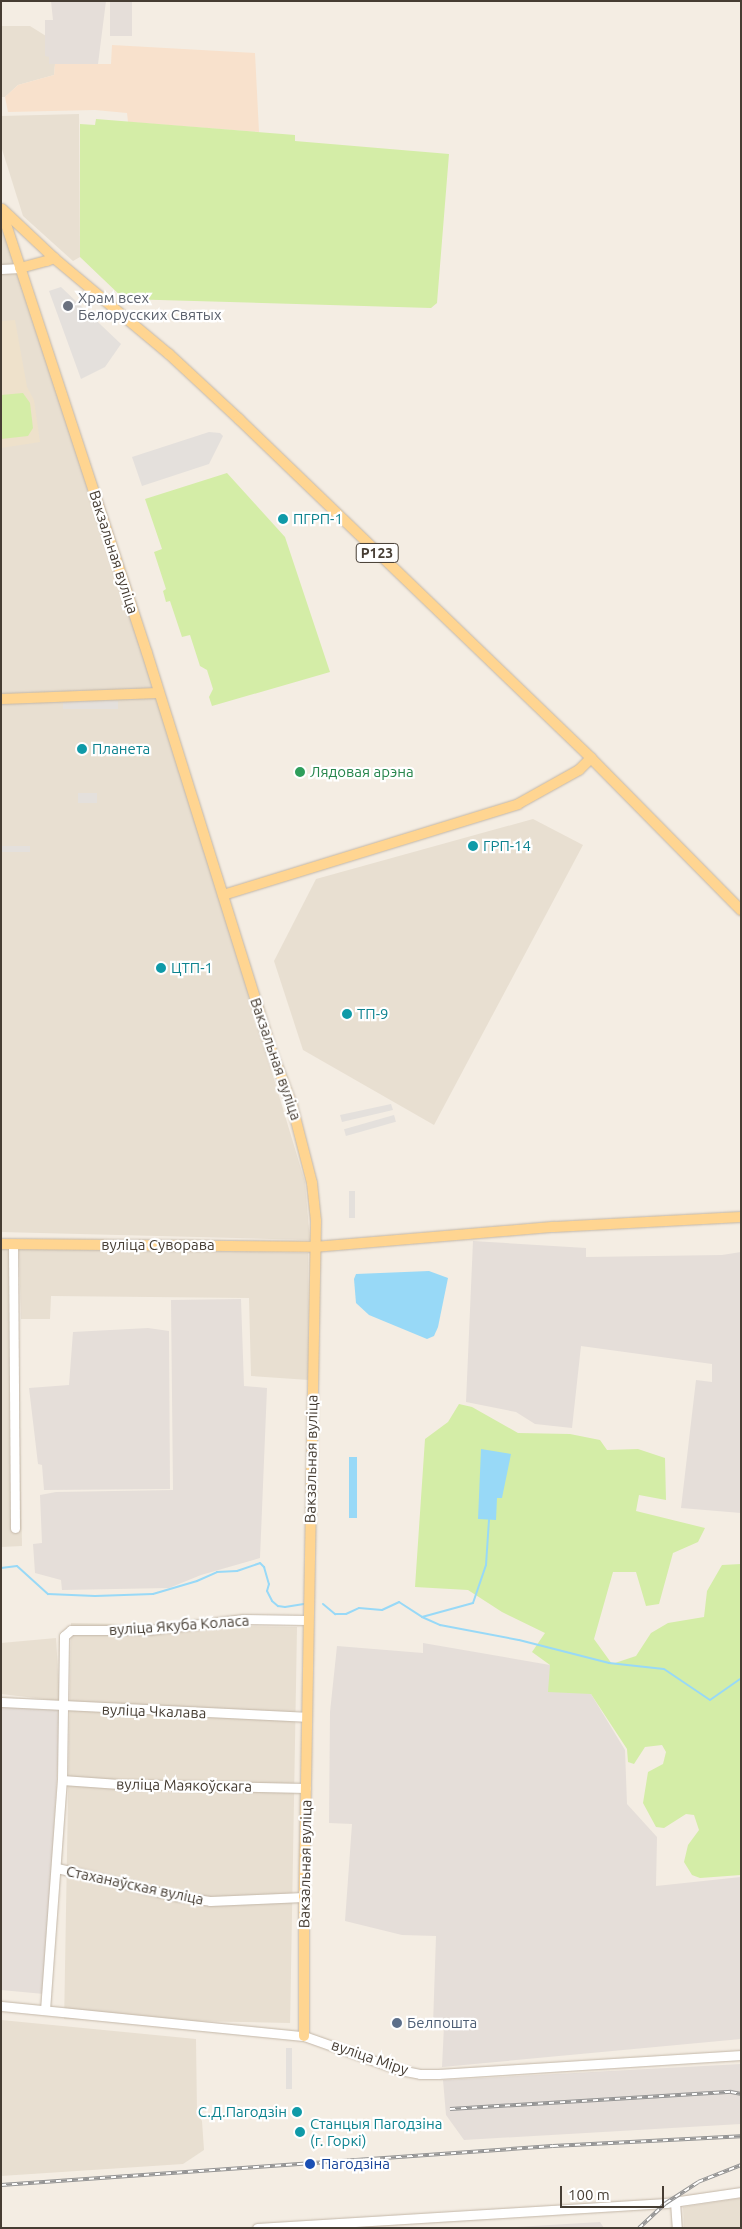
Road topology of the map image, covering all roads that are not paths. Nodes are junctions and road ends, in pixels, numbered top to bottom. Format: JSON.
{"nodes":[{"id":1,"x":1,"y":209,"type":"edge"},
{"id":2,"x":54,"y":258,"type":"junction"},
{"id":3,"x":1,"y":268,"type":"edge"},
{"id":4,"x":20,"y":268,"type":"junction"},
{"id":5,"x":159,"y":693,"type":"junction"},
{"id":6,"x":1,"y":699,"type":"edge"},
{"id":7,"x":591,"y":758,"type":"junction"},
{"id":8,"x":223,"y":896,"type":"junction"},
{"id":9,"x":741,"y":910,"type":"edge"},
{"id":10,"x":741,"y":1217,"type":"edge"},
{"id":11,"x":1,"y":1244,"type":"edge"},
{"id":12,"x":13,"y":1244,"type":"junction"},
{"id":13,"x":314,"y":1247,"type":"junction"},
{"id":14,"x":15,"y":1528,"type":"dead end"},
{"id":15,"x":308,"y":1620,"type":"junction"},
{"id":16,"x":1,"y":1702,"type":"edge"},
{"id":17,"x":63,"y":1707,"type":"junction"},
{"id":18,"x":306,"y":1717,"type":"junction"},
{"id":19,"x":62,"y":1780,"type":"junction"},
{"id":20,"x":306,"y":1788,"type":"junction"},
{"id":21,"x":57,"y":1868,"type":"junction"},
{"id":22,"x":304,"y":1898,"type":"junction"},
{"id":23,"x":1,"y":2006,"type":"edge"},
{"id":24,"x":45,"y":2010,"type":"junction"},
{"id":25,"x":304,"y":2036,"type":"junction"},
{"id":26,"x":741,"y":2055,"type":"edge"},
{"id":27,"x":741,"y":2192,"type":"edge"},
{"id":28,"x":675,"y":2202,"type":"junction"},
{"id":29,"x":257,"y":2228,"type":"edge"},
{"id":30,"x":677,"y":2228,"type":"edge"}],
"edges":[{"from":1,"to":2,"type":"main road","number":"Р123"},
{"from":1,"to":4,"type":"main road","name":"Вакзальная вуліца"},
{"from":2,"to":4,"type":"main road"},
{"from":2,"to":7,"type":"main road","number":"Р123"},
{"from":3,"to":4,"type":"street"},
{"from":4,"to":5,"type":"main road","name":"Вакзальная вуліца"},
{"from":5,"to":6,"type":"main road"},
{"from":5,"to":8,"type":"main road","name":"Вакзальная вуліца"},
{"from":7,"to":8,"type":"main road"},
{"from":7,"to":9,"type":"main road","number":"Р123"},
{"from":8,"to":13,"type":"main road","name":"Вакзальная вуліца"},
{"from":10,"to":13,"type":"main road","name":"вуліца Суворава"},
{"from":11,"to":12,"type":"main road","name":"вуліца Суворава"},
{"from":12,"to":13,"type":"main road","name":"вуліца Суворава"},
{"from":12,"to":14,"type":"street"},
{"from":13,"to":15,"type":"main road","name":"Вакзальная вуліца"},
{"from":15,"to":17,"type":"street","name":"вуліца Якуба Коласа"},
{"from":15,"to":18,"type":"main road","name":"Вакзальная вуліца"},
{"from":16,"to":17,"type":"street","name":"вуліца Чкалава"},
{"from":17,"to":18,"type":"street","name":"вуліца Чкалава"},
{"from":17,"to":19,"type":"street","name":"Стаханаўская вуліца"},
{"from":18,"to":20,"type":"main road","name":"Вакзальная вуліца"},
{"from":19,"to":20,"type":"street","name":"вуліца Маякоўскага"},
{"from":19,"to":21,"type":"street","name":"Стаханаўская вуліца"},
{"from":20,"to":22,"type":"main road","name":"Вакзальная вуліца"},
{"from":21,"to":22,"type":"street","name":"Стаханаўская вуліца"},
{"from":21,"to":24,"type":"street","name":"Стаханаўская вуліца"},
{"from":22,"to":25,"type":"main road","name":"Вакзальная вуліца"},
{"from":23,"to":24,"type":"street","name":"вуліца Міру"},
{"from":24,"to":25,"type":"street","name":"вуліца Міру"},
{"from":25,"to":26,"type":"street","name":"вуліца Міру"},
{"from":27,"to":28,"type":"street"},
{"from":28,"to":29,"type":"street"},
{"from":28,"to":30,"type":"street"}]}
